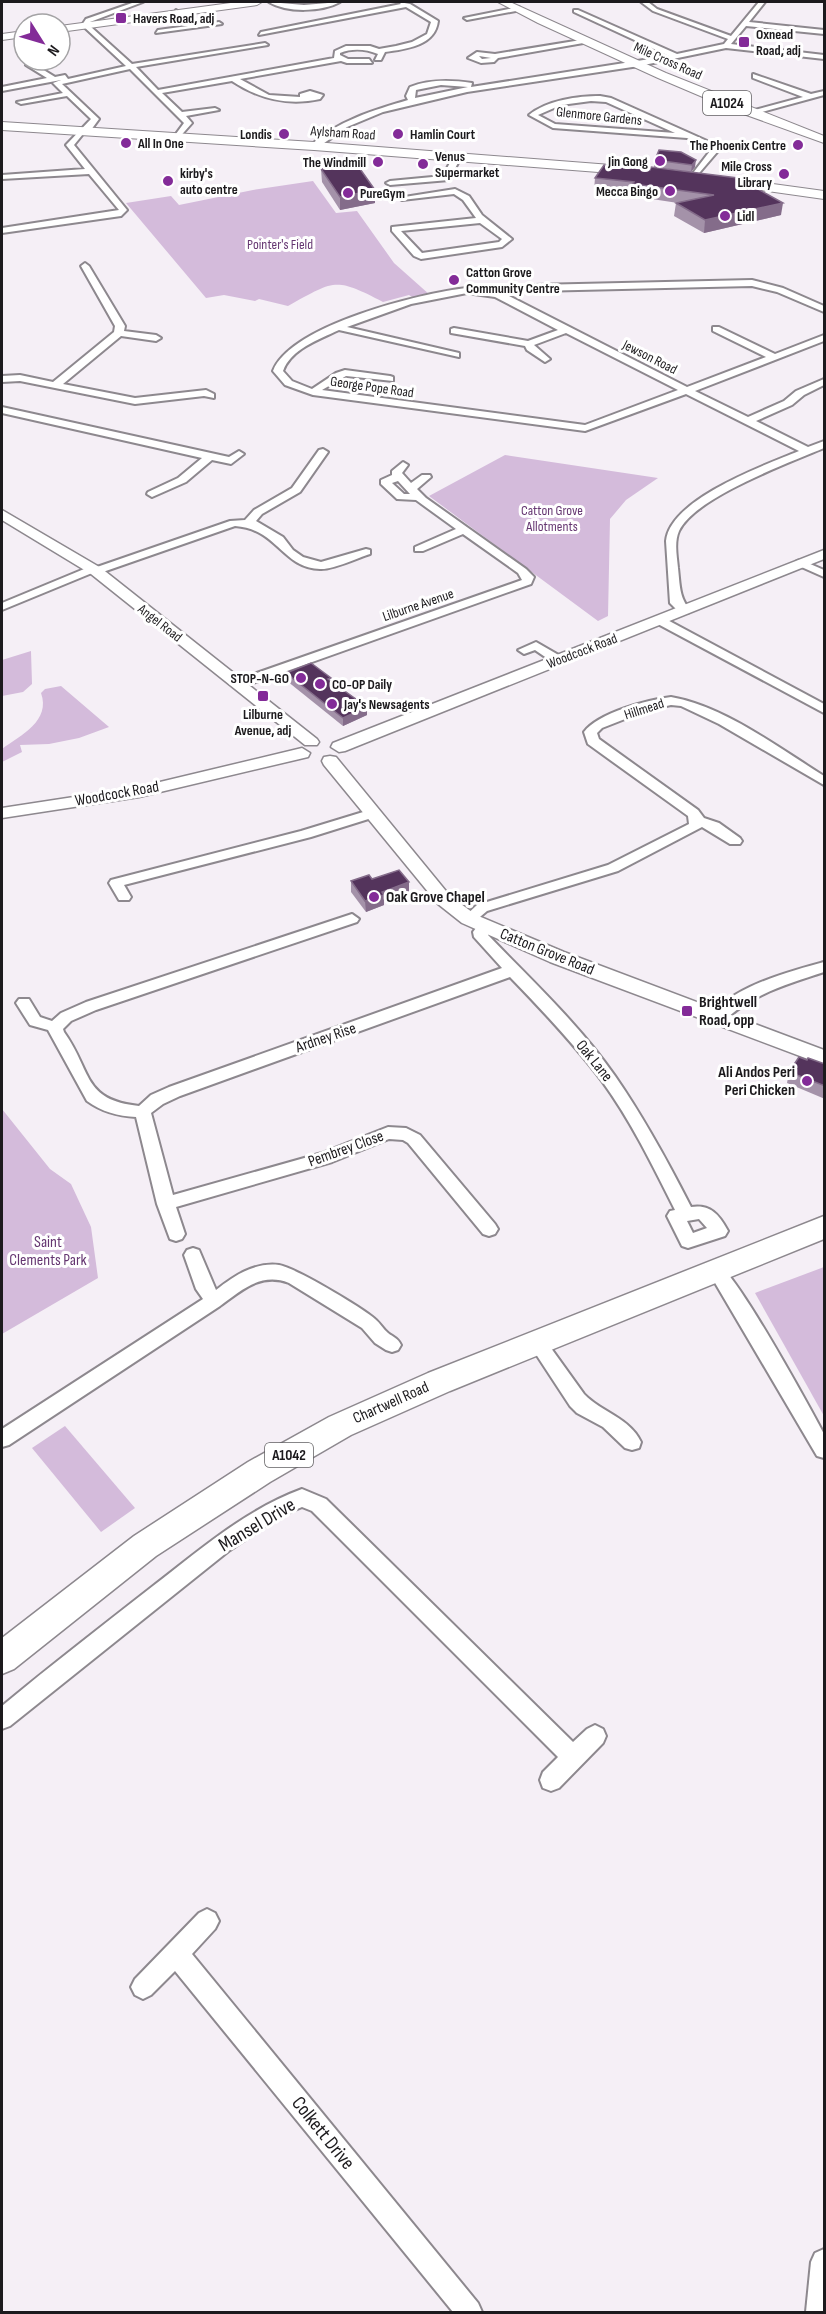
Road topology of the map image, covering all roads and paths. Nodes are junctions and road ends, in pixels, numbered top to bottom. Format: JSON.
{"nodes":[{"id":1,"x":140,"y":2,"type":"edge"},
{"id":2,"x":257,"y":2,"type":"edge"},
{"id":3,"x":272,"y":2,"type":"edge"},
{"id":4,"x":337,"y":2,"type":"edge"},
{"id":5,"x":503,"y":2,"type":"edge"},
{"id":6,"x":644,"y":2,"type":"edge"},
{"id":7,"x":754,"y":2,"type":"edge"},
{"id":8,"x":761,"y":2,"type":"edge"},
{"id":9,"x":405,"y":3,"type":"edge"},
{"id":10,"x":116,"y":9,"type":"junction"},
{"id":11,"x":519,"y":9,"type":"junction"},
{"id":12,"x":576,"y":11,"type":"dead end"},
{"id":13,"x":176,"y":12,"type":"junction"},
{"id":14,"x":139,"y":17,"type":"junction"},
{"id":15,"x":467,"y":18,"type":"dead end"},
{"id":16,"x":219,"y":24,"type":"dead end"},
{"id":17,"x":746,"y":24,"type":"junction"},
{"id":18,"x":87,"y":25,"type":"junction"},
{"id":19,"x":72,"y":27,"type":"edge"},
{"id":20,"x":193,"y":27,"type":"junction"},
{"id":21,"x":172,"y":30,"type":"junction"},
{"id":22,"x":158,"y":32,"type":"dead end"},
{"id":23,"x":825,"y":32,"type":"edge"},
{"id":24,"x":261,"y":34,"type":"dead end"},
{"id":25,"x":178,"y":36,"type":"dead end"},
{"id":26,"x":733,"y":39,"type":"junction"},
{"id":27,"x":587,"y":41,"type":"junction"},
{"id":28,"x":265,"y":45,"type":"dead end"},
{"id":29,"x":726,"y":46,"type":"junction"},
{"id":30,"x":380,"y":51,"type":"junction"},
{"id":31,"x":495,"y":56,"type":"dead end"},
{"id":32,"x":678,"y":57,"type":"junction"},
{"id":33,"x":825,"y":57,"type":"edge"},
{"id":34,"x":339,"y":58,"type":"junction"},
{"id":35,"x":637,"y":63,"type":"junction"},
{"id":36,"x":130,"y":67,"type":"junction"},
{"id":37,"x":42,"y":72,"type":"edge"},
{"id":38,"x":84,"y":73,"type":"dead end"},
{"id":39,"x":756,"y":76,"type":"dead end"},
{"id":40,"x":53,"y":79,"type":"junction"},
{"id":41,"x":235,"y":79,"type":"junction"},
{"id":42,"x":21,"y":88,"type":"dead end"},
{"id":43,"x":485,"y":88,"type":"junction"},
{"id":44,"x":2,"y":89,"type":"edge"},
{"id":45,"x":157,"y":92,"type":"junction"},
{"id":46,"x":825,"y":93,"type":"edge"},
{"id":47,"x":68,"y":94,"type":"junction"},
{"id":48,"x":811,"y":97,"type":"junction"},
{"id":49,"x":306,"y":98,"type":"dead end"},
{"id":50,"x":35,"y":100,"type":"junction"},
{"id":51,"x":21,"y":102,"type":"dead end"},
{"id":52,"x":412,"y":102,"type":"junction"},
{"id":53,"x":215,"y":110,"type":"dead end"},
{"id":54,"x":754,"y":113,"type":"junction"},
{"id":55,"x":180,"y":115,"type":"junction"},
{"id":56,"x":2,"y":126,"type":"edge"},
{"id":57,"x":83,"y":132,"type":"junction"},
{"id":58,"x":688,"y":136,"type":"junction"},
{"id":59,"x":177,"y":138,"type":"junction"},
{"id":60,"x":824,"y":139,"type":"edge"},
{"id":61,"x":314,"y":146,"type":"junction"},
{"id":62,"x":457,"y":157,"type":"junction"},
{"id":63,"x":92,"y":171,"type":"junction"},
{"id":64,"x":653,"y":172,"type":"edge"},
{"id":65,"x":688,"y":176,"type":"joint"},
{"id":66,"x":2,"y":177,"type":"edge"},
{"id":67,"x":446,"y":178,"type":"junction"},
{"id":68,"x":390,"y":183,"type":"dead end"},
{"id":69,"x":455,"y":191,"type":"junction"},
{"id":70,"x":825,"y":195,"type":"edge"},
{"id":71,"x":402,"y":198,"type":"dead end"},
{"id":72,"x":482,"y":220,"type":"junction"},
{"id":73,"x":2,"y":231,"type":"edge"},
{"id":74,"x":85,"y":267,"type":"dead end"},
{"id":75,"x":535,"y":288,"type":"dead end"},
{"id":76,"x":480,"y":290,"type":"joint"},
{"id":77,"x":825,"y":309,"type":"edge"},
{"id":78,"x":336,"y":327,"type":"junction"},
{"id":79,"x":716,"y":329,"type":"dead end"},
{"id":80,"x":454,"y":330,"type":"dead end"},
{"id":81,"x":566,"y":330,"type":"junction"},
{"id":82,"x":119,"y":333,"type":"junction"},
{"id":83,"x":156,"y":338,"type":"dead end"},
{"id":84,"x":825,"y":338,"type":"edge"},
{"id":85,"x":529,"y":344,"type":"junction"},
{"id":86,"x":456,"y":355,"type":"dead end"},
{"id":87,"x":774,"y":357,"type":"junction"},
{"id":88,"x":545,"y":359,"type":"dead end"},
{"id":89,"x":823,"y":376,"type":"edge"},
{"id":90,"x":2,"y":379,"type":"edge"},
{"id":91,"x":390,"y":379,"type":"dead end"},
{"id":92,"x":54,"y":386,"type":"junction"},
{"id":93,"x":687,"y":391,"type":"junction"},
{"id":94,"x":206,"y":392,"type":"dead end"},
{"id":95,"x":313,"y":392,"type":"junction"},
{"id":96,"x":2,"y":410,"type":"edge"},
{"id":97,"x":747,"y":421,"type":"junction"},
{"id":98,"x":825,"y":444,"type":"edge"},
{"id":99,"x":808,"y":451,"type":"junction"},
{"id":100,"x":323,"y":452,"type":"dead end"},
{"id":101,"x":210,"y":456,"type":"junction"},
{"id":102,"x":231,"y":461,"type":"dead end"},
{"id":103,"x":400,"y":471,"type":"dead end"},
{"id":104,"x":426,"y":477,"type":"dead end"},
{"id":105,"x":414,"y":493,"type":"junction"},
{"id":106,"x":152,"y":494,"type":"dead end"},
{"id":107,"x":2,"y":514,"type":"edge"},
{"id":108,"x":249,"y":523,"type":"junction"},
{"id":109,"x":464,"y":530,"type":"junction"},
{"id":110,"x":419,"y":549,"type":"dead end"},
{"id":111,"x":366,"y":552,"type":"dead end"},
{"id":112,"x":825,"y":554,"type":"edge"},
{"id":113,"x":801,"y":563,"type":"junction"},
{"id":114,"x":95,"y":570,"type":"junction"},
{"id":115,"x":825,"y":574,"type":"edge"},
{"id":116,"x":2,"y":607,"type":"edge"},
{"id":117,"x":684,"y":610,"type":"junction"},
{"id":118,"x":660,"y":620,"type":"junction"},
{"id":119,"x":552,"y":639,"type":"dead end"},
{"id":120,"x":558,"y":660,"type":"junction"},
{"id":121,"x":238,"y":684,"type":"junction"},
{"id":122,"x":822,"y":705,"type":"edge"},
{"id":123,"x":307,"y":747,"type":"junction"},
{"id":124,"x":334,"y":754,"type":"junction"},
{"id":125,"x":825,"y":781,"type":"edge"},
{"id":126,"x":2,"y":813,"type":"edge"},
{"id":127,"x":373,"y":813,"type":"junction"},
{"id":128,"x":698,"y":821,"type":"junction"},
{"id":129,"x":735,"y":841,"type":"dead end"},
{"id":130,"x":124,"y":897,"type":"dead end"},
{"id":131,"x":352,"y":919,"type":"dead end"},
{"id":132,"x":476,"y":923,"type":"junction"},
{"id":133,"x":825,"y":967,"type":"edge"},
{"id":134,"x":513,"y":970,"type":"junction"},
{"id":135,"x":24,"y":1003,"type":"dead end"},
{"id":136,"x":718,"y":1018,"type":"junction"},
{"id":137,"x":55,"y":1027,"type":"junction"},
{"id":138,"x":825,"y":1058,"type":"edge"},
{"id":139,"x":143,"y":1112,"type":"junction"},
{"id":140,"x":165,"y":1204,"type":"junction"},
{"id":141,"x":686,"y":1215,"type":"dead end"},
{"id":142,"x":825,"y":1227,"type":"edge"},
{"id":143,"x":489,"y":1229,"type":"dead end"},
{"id":144,"x":176,"y":1234,"type":"dead end"},
{"id":145,"x":193,"y":1255,"type":"dead end"},
{"id":146,"x":717,"y":1271,"type":"junction"},
{"id":147,"x":214,"y":1301,"type":"junction"},
{"id":148,"x":537,"y":1342,"type":"junction"},
{"id":149,"x":392,"y":1345,"type":"dead end"},
{"id":150,"x":2,"y":1439,"type":"edge"},
{"id":151,"x":632,"y":1442,"type":"dead end"},
{"id":152,"x":825,"y":1450,"type":"edge"},
{"id":153,"x":2,"y":1658,"type":"edge"},
{"id":154,"x":2,"y":1719,"type":"edge"},
{"id":155,"x":595,"y":1736,"type":"dead end"},
{"id":156,"x":573,"y":1757,"type":"junction"},
{"id":157,"x":551,"y":1780,"type":"dead end"},
{"id":158,"x":207,"y":1921,"type":"dead end"},
{"id":159,"x":176,"y":1953,"type":"junction"},
{"id":160,"x":143,"y":1988,"type":"dead end"},
{"id":161,"x":825,"y":2262,"type":"edge"},
{"id":162,"x":469,"y":2313,"type":"edge"},
{"id":163,"x":819,"y":2313,"type":"edge"}],
"edges":[{"from":1,"to":10,"type":"street"},
{"from":2,"to":13,"type":"main road"},
{"from":3,"to":4,"type":"street"},
{"from":5,"to":11,"type":"main road","name":"Mile Cross Road","number":"A1024"},
{"from":6,"to":26,"type":"street"},
{"from":7,"to":8,"type":"street"},
{"from":8,"to":17,"type":"street"},
{"from":9,"to":24,"type":"street"},
{"from":9,"to":30,"type":"street"},
{"from":10,"to":14,"type":"street"},
{"from":10,"to":18,"type":"street"},
{"from":11,"to":15,"type":"street"},
{"from":11,"to":27,"type":"main road","name":"Mile Cross Road","number":"A1024"},
{"from":12,"to":32,"type":"street"},
{"from":13,"to":14,"type":"main road"},
{"from":13,"to":20,"type":"street"},
{"from":14,"to":18,"type":"main road"},
{"from":16,"to":20,"type":"street"},
{"from":17,"to":23,"type":"street"},
{"from":17,"to":26,"type":"street"},
{"from":18,"to":19,"type":"main road"},
{"from":18,"to":36,"type":"street"},
{"from":20,"to":21,"type":"street"},
{"from":21,"to":22,"type":"street"},
{"from":21,"to":25,"type":"street"},
{"from":26,"to":29,"type":"street"},
{"from":27,"to":31,"type":"street"},
{"from":27,"to":35,"type":"main road","name":"Mile Cross Road","number":"A1024"},
{"from":28,"to":36,"type":"street"},
{"from":29,"to":32,"type":"street"},
{"from":29,"to":33,"type":"street"},
{"from":30,"to":34,"type":"street"},
{"from":30,"to":34,"type":"street"},
{"from":32,"to":35,"type":"street"},
{"from":34,"to":41,"type":"street"},
{"from":35,"to":43,"type":"street"},
{"from":35,"to":54,"type":"main road","name":"Mile Cross Road","number":"A1024"},
{"from":36,"to":45,"type":"street"},
{"from":36,"to":47,"type":"street"},
{"from":37,"to":40,"type":"street"},
{"from":38,"to":40,"type":"street"},
{"from":39,"to":48,"type":"street"},
{"from":40,"to":44,"type":"street"},
{"from":41,"to":45,"type":"street"},
{"from":41,"to":49,"type":"street"},
{"from":42,"to":50,"type":"street"},
{"from":43,"to":52,"type":"street"},
{"from":43,"to":52,"type":"street"},
{"from":45,"to":55,"type":"street"},
{"from":46,"to":48,"type":"street"},
{"from":47,"to":50,"type":"street"},
{"from":47,"to":57,"type":"street"},
{"from":48,"to":54,"type":"street"},
{"from":50,"to":51,"type":"street"},
{"from":52,"to":61,"type":"street"},
{"from":53,"to":55,"type":"street"},
{"from":54,"to":60,"type":"main road","name":"Mile Cross Road","number":"A1024"},
{"from":55,"to":59,"type":"street"},
{"from":56,"to":57,"type":"main road","name":"Aylsham Road"},
{"from":57,"to":59,"type":"main road","name":"Aylsham Road"},
{"from":57,"to":63,"type":"street"},
{"from":58,"to":58,"type":"street","name":"Glenmore Gardens"},
{"from":58,"to":65,"type":"street","name":"Glenmore Gardens"},
{"from":59,"to":61,"type":"main road","name":"Aylsham Road"},
{"from":61,"to":62,"type":"main road","name":"Aylsham Road"},
{"from":62,"to":64,"type":"main road","name":"Aylsham Road"},
{"from":62,"to":67,"type":"street"},
{"from":63,"to":66,"type":"street"},
{"from":63,"to":73,"type":"street"},
{"from":65,"to":70,"type":"main road"},
{"from":67,"to":68,"type":"street"},
{"from":67,"to":69,"type":"street"},
{"from":69,"to":71,"type":"street"},
{"from":69,"to":72,"type":"street"},
{"from":72,"to":72,"type":"street"},
{"from":74,"to":82,"type":"street"},
{"from":75,"to":77,"type":"street"},
{"from":76,"to":78,"type":"street","name":"George Pope Road"},
{"from":76,"to":81,"type":"street","name":"Jewson Road"},
{"from":78,"to":86,"type":"street"},
{"from":78,"to":95,"type":"street","name":"George Pope Road"},
{"from":79,"to":87,"type":"street"},
{"from":80,"to":85,"type":"street"},
{"from":81,"to":85,"type":"street"},
{"from":81,"to":93,"type":"street","name":"Jewson Road"},
{"from":82,"to":83,"type":"street"},
{"from":82,"to":92,"type":"street"},
{"from":84,"to":87,"type":"street","name":"George Pope Road"},
{"from":85,"to":88,"type":"street"},
{"from":87,"to":93,"type":"street","name":"George Pope Road"},
{"from":89,"to":97,"type":"street"},
{"from":90,"to":92,"type":"street"},
{"from":91,"to":95,"type":"street"},
{"from":92,"to":94,"type":"street"},
{"from":93,"to":95,"type":"street","name":"George Pope Road"},
{"from":93,"to":97,"type":"street","name":"Jewson Road"},
{"from":96,"to":101,"type":"street"},
{"from":97,"to":99,"type":"street","name":"Jewson Road"},
{"from":98,"to":99,"type":"street"},
{"from":99,"to":117,"type":"street"},
{"from":100,"to":108,"type":"street"},
{"from":101,"to":102,"type":"street"},
{"from":101,"to":106,"type":"street"},
{"from":103,"to":105,"type":"street","name":"Lilburne Avenue"},
{"from":104,"to":105,"type":"street"},
{"from":105,"to":109,"type":"street","name":"Lilburne Avenue"},
{"from":107,"to":114,"type":"street","name":"Angel Road"},
{"from":108,"to":111,"type":"street"},
{"from":108,"to":114,"type":"street"},
{"from":109,"to":110,"type":"street"},
{"from":109,"to":121,"type":"street","name":"Lilburne Avenue"},
{"from":112,"to":113,"type":"street","name":"Woodcock Road"},
{"from":113,"to":115,"type":"street"},
{"from":113,"to":117,"type":"street","name":"Woodcock Road"},
{"from":114,"to":116,"type":"street"},
{"from":114,"to":121,"type":"street","name":"Angel Road"},
{"from":117,"to":118,"type":"street","name":"Woodcock Road"},
{"from":118,"to":120,"type":"street","name":"Woodcock Road"},
{"from":118,"to":122,"type":"street"},
{"from":119,"to":120,"type":"street"},
{"from":120,"to":124,"type":"street","name":"Woodcock Road"},
{"from":121,"to":123,"type":"street","name":"Angel Road"},
{"from":123,"to":124,"type":"street"},
{"from":123,"to":126,"type":"street","name":"Woodcock Road"},
{"from":124,"to":127,"type":"street","name":"Catton Grove Road"},
{"from":125,"to":128,"type":"street","name":"Hillmead"},
{"from":127,"to":130,"type":"street"},
{"from":127,"to":132,"type":"street","name":"Catton Grove Road"},
{"from":128,"to":129,"type":"street","name":"Hillmead"},
{"from":128,"to":132,"type":"street"},
{"from":131,"to":137,"type":"street"},
{"from":132,"to":134,"type":"street","name":"Oak Lane"},
{"from":132,"to":136,"type":"street","name":"Catton Grove Road"},
{"from":133,"to":136,"type":"street"},
{"from":134,"to":139,"type":"street","name":"Ardney Rise"},
{"from":134,"to":141,"type":"street","name":"Oak Lane"},
{"from":135,"to":137,"type":"street"},
{"from":136,"to":138,"type":"street","name":"Catton Grove Road"},
{"from":137,"to":139,"type":"street"},
{"from":139,"to":140,"type":"street"},
{"from":140,"to":143,"type":"street","name":"Pembrey Close"},
{"from":140,"to":144,"type":"street"},
{"from":142,"to":146,"type":"highway","name":"Chartwell Road","number":"A1042"},
{"from":145,"to":147,"type":"street"},
{"from":146,"to":148,"type":"highway","name":"Chartwell Road","number":"A1042"},
{"from":146,"to":152,"type":"street"},
{"from":147,"to":149,"type":"street"},
{"from":147,"to":150,"type":"street"},
{"from":148,"to":151,"type":"street"},
{"from":148,"to":153,"type":"highway","name":"Chartwell Road","number":"A1042"},
{"from":154,"to":156,"type":"street","name":"Mansel Drive"},
{"from":155,"to":156,"type":"street"},
{"from":156,"to":157,"type":"street"},
{"from":158,"to":159,"type":"street"},
{"from":159,"to":160,"type":"street"},
{"from":159,"to":162,"type":"street","name":"Colkett Drive"},
{"from":161,"to":163,"type":"street"}]}
